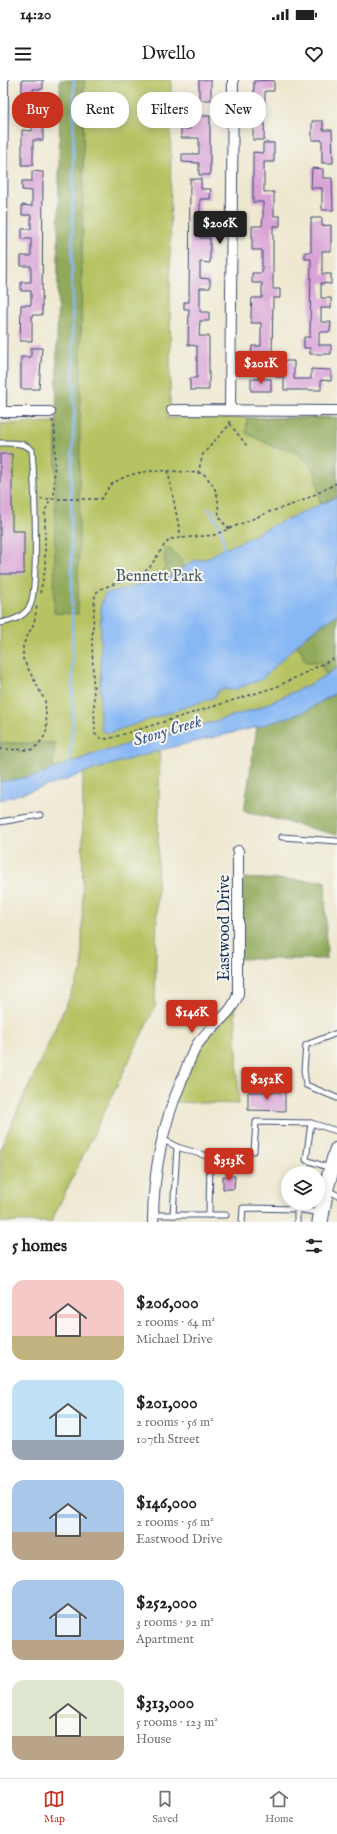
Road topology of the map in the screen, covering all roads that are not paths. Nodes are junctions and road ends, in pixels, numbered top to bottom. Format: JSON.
{"nodes":[{"id":1,"x":3,"y":80,"type":"edge"},
{"id":2,"x":233,"y":80,"type":"edge"},
{"id":3,"x":172,"y":410,"type":"dead end"},
{"id":4,"x":230,"y":410,"type":"junction"},
{"id":5,"x":337,"y":411,"type":"edge"},
{"id":6,"x":0,"y":412,"type":"edge"},
{"id":7,"x":50,"y":412,"type":"road end"},
{"id":8,"x":0,"y":443,"type":"edge"},
{"id":9,"x":0,"y":624,"type":"edge"},
{"id":10,"x":40,"y":815,"type":"dead end"},
{"id":11,"x":0,"y":822,"type":"edge"},
{"id":12,"x":282,"y":837,"type":"dead end"},
{"id":13,"x":337,"y":841,"type":"edge"},
{"id":14,"x":238,"y":851,"type":"dead end"},
{"id":15,"x":337,"y":1033,"type":"edge"},
{"id":16,"x":337,"y":1098,"type":"edge"},
{"id":17,"x":311,"y":1123,"type":"junction"},
{"id":18,"x":337,"y":1130,"type":"edge"},
{"id":19,"x":162,"y":1140,"type":"junction"},
{"id":20,"x":177,"y":1147,"type":"junction"},
{"id":21,"x":337,"y":1150,"type":"edge"},
{"id":22,"x":254,"y":1151,"type":"dead end"},
{"id":23,"x":332,"y":1168,"type":"junction"},
{"id":24,"x":327,"y":1189,"type":"edge"},
{"id":25,"x":281,"y":1209,"type":"edge"},
{"id":26,"x":297,"y":1210,"type":"edge"},
{"id":27,"x":300,"y":1210,"type":"edge"},
{"id":28,"x":173,"y":1215,"type":"junction"},
{"id":29,"x":209,"y":1215,"type":"junction"},
{"id":30,"x":226,"y":1215,"type":"dead end"},
{"id":31,"x":153,"y":1218,"type":"edge"},
{"id":32,"x":321,"y":1218,"type":"edge"},
{"id":33,"x":242,"y":1222,"type":"edge"},
{"id":34,"x":297,"y":1222,"type":"edge"}],
"edges":[{"from":1,"to":6,"type":"street"},
{"from":2,"to":4,"type":"street"},
{"from":3,"to":4,"type":"street"},
{"from":4,"to":5,"type":"street"},
{"from":6,"to":7,"type":"street"},
{"from":8,"to":9,"type":"lane"},
{"from":10,"to":11,"type":"lane"},
{"from":12,"to":13,"type":"lane"},
{"from":14,"to":19,"type":"street","name":"Eastwood Drive"},
{"from":15,"to":16,"type":"lane"},
{"from":17,"to":18,"type":"lane"},
{"from":17,"to":22,"type":"lane"},
{"from":17,"to":23,"type":"lane"},
{"from":19,"to":20,"type":"lane"},
{"from":19,"to":31,"type":"street","name":"Eastwood Drive"},
{"from":20,"to":28,"type":"lane"},
{"from":20,"to":29,"type":"lane"},
{"from":21,"to":23,"type":"main road"},
{"from":23,"to":24,"type":"main road"},
{"from":24,"to":32,"type":"main road"},
{"from":25,"to":33,"type":"lane"},
{"from":26,"to":34,"type":"lane"},
{"from":27,"to":32,"type":"lane"},
{"from":28,"to":29,"type":"lane"},
{"from":28,"to":31,"type":"lane"},
{"from":29,"to":30,"type":"lane"}]}
